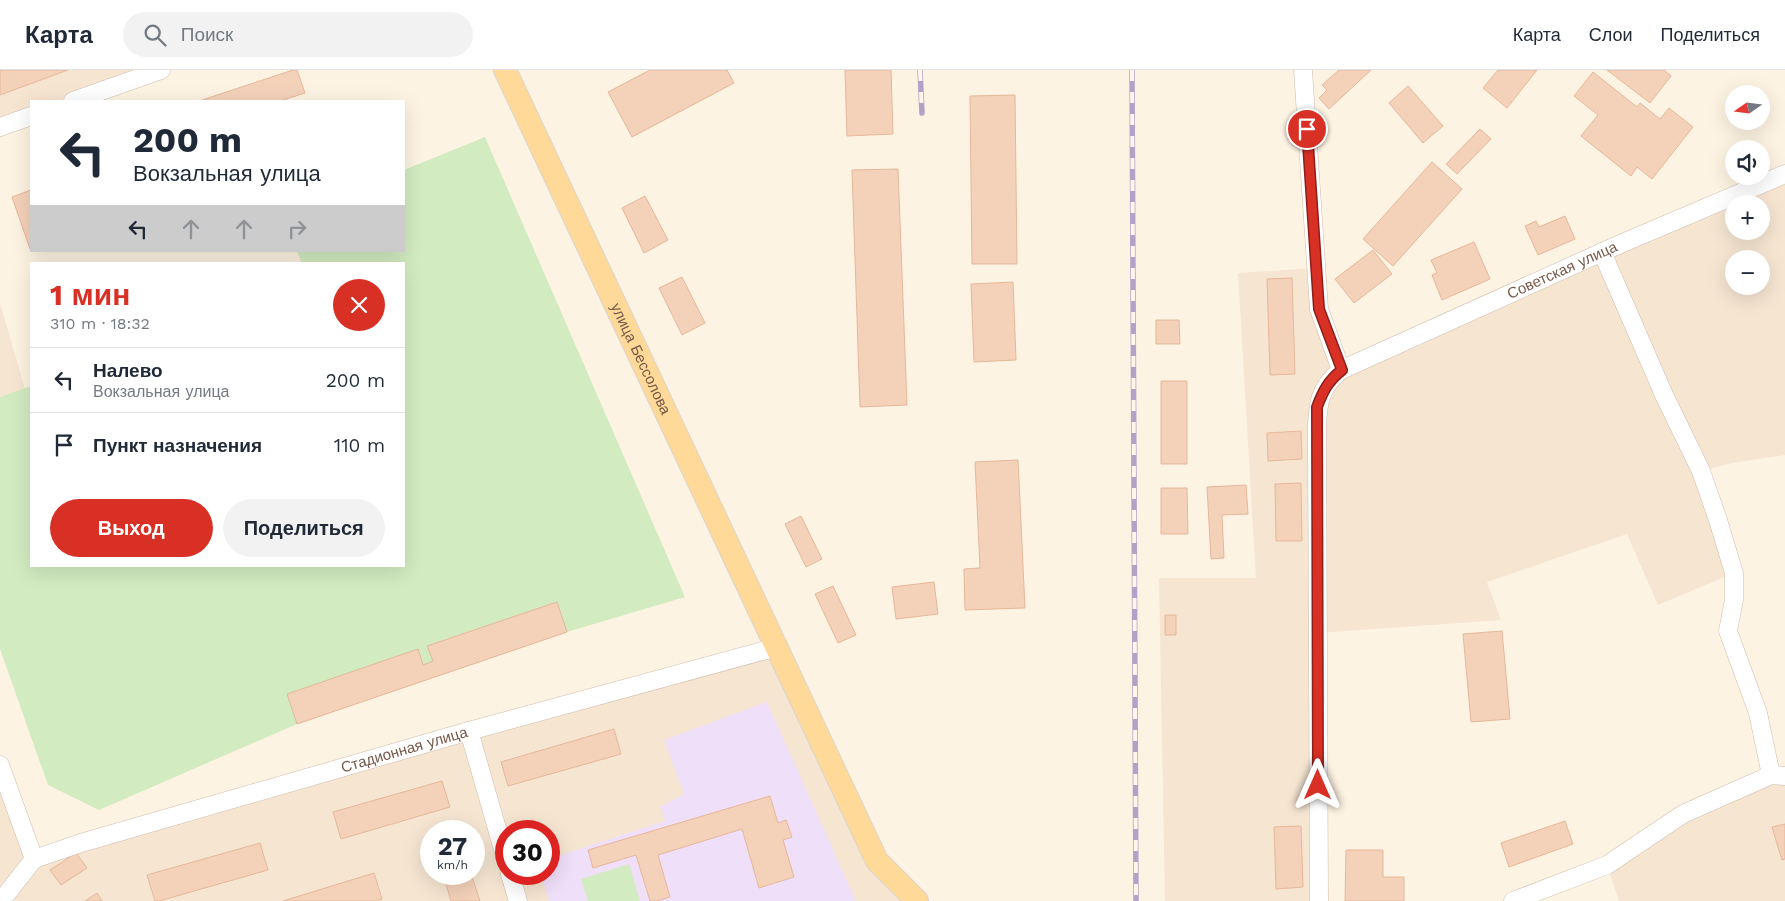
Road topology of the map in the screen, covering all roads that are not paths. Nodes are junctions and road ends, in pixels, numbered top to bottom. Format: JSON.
{"nodes":[{"id":1,"x":161,"y":70,"type":"edge"},
{"id":2,"x":505,"y":70,"type":"edge"},
{"id":3,"x":1303,"y":70,"type":"edge"},
{"id":4,"x":76,"y":100,"type":"edge"},
{"id":5,"x":30,"y":116,"type":"edge"},
{"id":6,"x":0,"y":127,"type":"edge"},
{"id":7,"x":1785,"y":174,"type":"edge"},
{"id":8,"x":1602,"y":252,"type":"junction"},
{"id":9,"x":1342,"y":370,"type":"junction"},
{"id":10,"x":777,"y":647,"type":"junction"},
{"id":11,"x":469,"y":731,"type":"junction"},
{"id":12,"x":0,"y":765,"type":"edge"},
{"id":13,"x":1778,"y":776,"type":"edge"},
{"id":14,"x":495,"y":822,"type":"edge"},
{"id":15,"x":34,"y":859,"type":"junction"},
{"id":16,"x":513,"y":885,"type":"edge"},
{"id":17,"x":1,"y":901,"type":"edge"},
{"id":18,"x":518,"y":901,"type":"edge"},
{"id":19,"x":917,"y":901,"type":"edge"},
{"id":20,"x":1319,"y":901,"type":"edge"},
{"id":21,"x":1513,"y":901,"type":"edge"}],
"edges":[{"from":1,"to":4,"type":"street"},
{"from":2,"to":10,"type":"main road","name":"улица Бессолова"},
{"from":3,"to":9,"type":"street"},
{"from":5,"to":6,"type":"street"},
{"from":7,"to":8,"type":"street","name":"Советская улица"},
{"from":8,"to":9,"type":"street","name":"Советская улица"},
{"from":8,"to":13,"type":"street"},
{"from":9,"to":20,"type":"street"},
{"from":10,"to":11,"type":"street","name":"Стадионная улица"},
{"from":10,"to":19,"type":"main road","name":"улица Бессолова"},
{"from":11,"to":14,"type":"street"},
{"from":11,"to":15,"type":"street","name":"Стадионная улица"},
{"from":12,"to":15,"type":"street"},
{"from":13,"to":21,"type":"street"},
{"from":15,"to":17,"type":"street"},
{"from":16,"to":18,"type":"street"}]}
